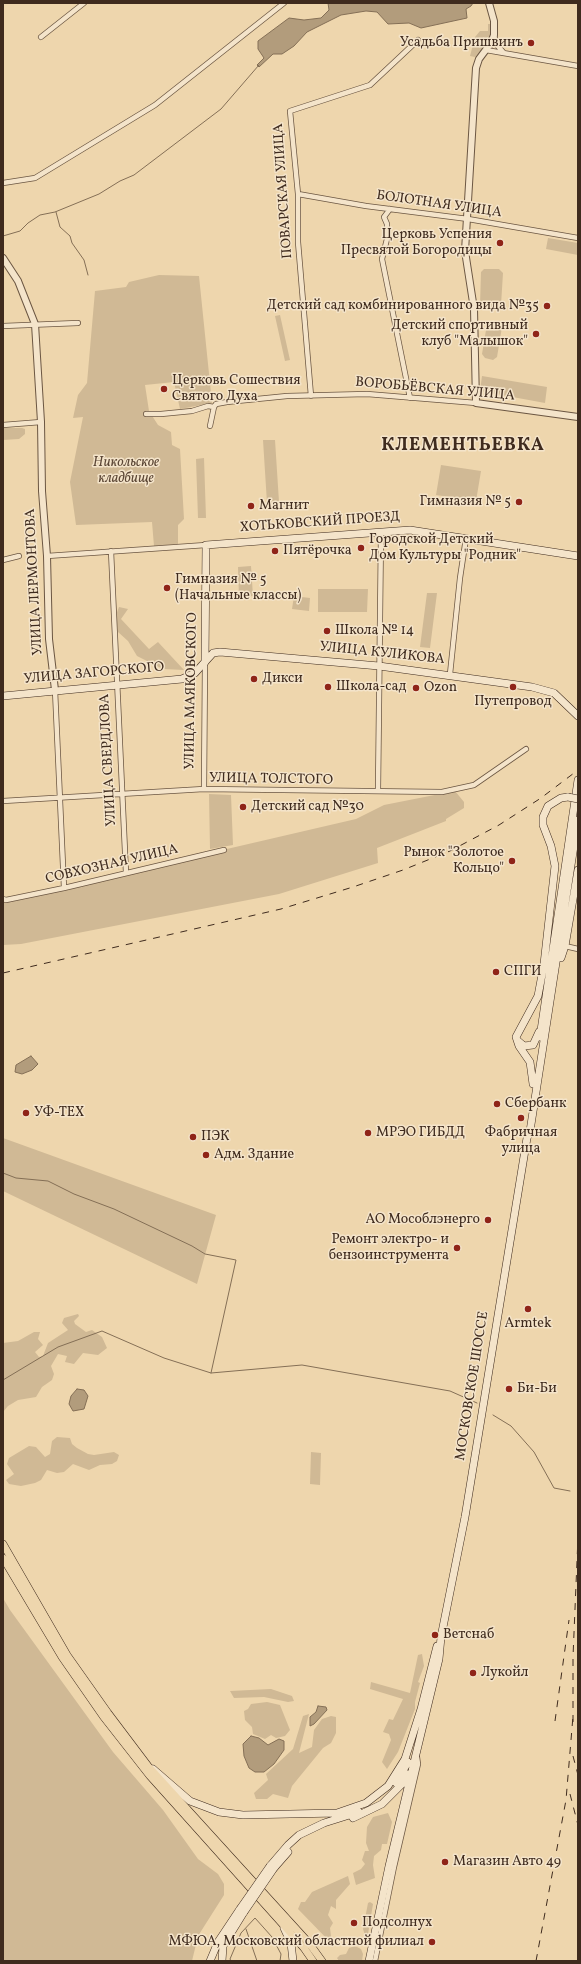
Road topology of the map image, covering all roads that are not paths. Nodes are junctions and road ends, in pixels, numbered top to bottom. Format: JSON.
{"nodes":[{"id":1,"x":84,"y":3,"type":"edge"},
{"id":2,"x":284,"y":3,"type":"edge"},
{"id":3,"x":489,"y":3,"type":"edge"},
{"id":4,"x":494,"y":35,"type":"junction"},
{"id":5,"x":41,"y":36,"type":"dead end"},
{"id":6,"x":418,"y":40,"type":"dead end"},
{"id":7,"x":486,"y":50,"type":"junction"},
{"id":8,"x":505,"y":53,"type":"junction"},
{"id":9,"x":578,"y":66,"type":"edge"},
{"id":10,"x":3,"y":183,"type":"edge"},
{"id":11,"x":298,"y":194,"type":"junction"},
{"id":12,"x":390,"y":209,"type":"junction"},
{"id":13,"x":468,"y":219,"type":"junction"},
{"id":14,"x":578,"y":238,"type":"edge"},
{"id":15,"x":3,"y":258,"type":"edge"},
{"id":16,"x":78,"y":323,"type":"dead end"},
{"id":17,"x":35,"y":324,"type":"junction"},
{"id":18,"x":3,"y":326,"type":"edge"},
{"id":19,"x":310,"y":396,"type":"junction"},
{"id":20,"x":410,"y":398,"type":"junction"},
{"id":21,"x":476,"y":403,"type":"junction"},
{"id":22,"x":214,"y":407,"type":"junction"},
{"id":23,"x":146,"y":414,"type":"dead end"},
{"id":24,"x":578,"y":418,"type":"edge"},
{"id":25,"x":41,"y":422,"type":"junction"},
{"id":26,"x":3,"y":425,"type":"edge"},
{"id":27,"x":210,"y":426,"type":"dead end"},
{"id":28,"x":381,"y":533,"type":"junction"},
{"id":29,"x":466,"y":538,"type":"junction"},
{"id":30,"x":206,"y":545,"type":"junction"},
{"id":31,"x":111,"y":551,"type":"junction"},
{"id":32,"x":19,"y":556,"type":"dead end"},
{"id":33,"x":47,"y":556,"type":"junction"},
{"id":34,"x":578,"y":556,"type":"edge"},
{"id":35,"x":3,"y":560,"type":"edge"},
{"id":36,"x":205,"y":662,"type":"junction"},
{"id":37,"x":380,"y":666,"type":"junction"},
{"id":38,"x":448,"y":674,"type":"junction"},
{"id":39,"x":117,"y":685,"type":"junction"},
{"id":40,"x":55,"y":690,"type":"junction"},
{"id":41,"x":3,"y":696,"type":"edge"},
{"id":42,"x":576,"y":714,"type":"edge"},
{"id":43,"x":526,"y":749,"type":"dead end"},
{"id":44,"x":578,"y":780,"type":"edge"},
{"id":45,"x":204,"y":789,"type":"junction"},
{"id":46,"x":378,"y":792,"type":"junction"},
{"id":47,"x":122,"y":793,"type":"junction"},
{"id":48,"x":59,"y":797,"type":"junction"},
{"id":49,"x":578,"y":799,"type":"edge"},
{"id":50,"x":3,"y":801,"type":"edge"},
{"id":51,"x":578,"y":820,"type":"edge"},
{"id":52,"x":573,"y":832,"type":"junction"},
{"id":53,"x":224,"y":850,"type":"dead end"},
{"id":54,"x":578,"y":870,"type":"edge"},
{"id":55,"x":126,"y":873,"type":"junction"},
{"id":56,"x":64,"y":888,"type":"junction"},
{"id":57,"x":4,"y":900,"type":"edge"},
{"id":58,"x":565,"y":946,"type":"junction"},
{"id":59,"x":578,"y":949,"type":"edge"},
{"id":60,"x":552,"y":993,"type":"junction"},
{"id":61,"x":542,"y":1024,"type":"junction"},
{"id":62,"x":517,"y":1040,"type":"junction"},
{"id":63,"x":540,"y":1047,"type":"junction"},
{"id":64,"x":533,"y":1084,"type":"junction"},
{"id":65,"x":527,"y":1138,"type":"junction"},
{"id":66,"x":3,"y":1544,"type":"edge"},
{"id":67,"x":3,"y":1558,"type":"edge"},
{"id":68,"x":441,"y":1637,"type":"junction"},
{"id":69,"x":421,"y":1709,"type":"junction"},
{"id":70,"x":414,"y":1744,"type":"junction"},
{"id":71,"x":417,"y":1753,"type":"junction"},
{"id":72,"x":146,"y":1762,"type":"junction"},
{"id":73,"x":272,"y":1867,"type":"junction"},
{"id":74,"x":242,"y":1910,"type":"junction"},
{"id":75,"x":279,"y":1921,"type":"junction"},
{"id":76,"x":210,"y":1961,"type":"edge"},
{"id":77,"x":222,"y":1961,"type":"edge"},
{"id":78,"x":293,"y":1961,"type":"edge"},
{"id":79,"x":313,"y":1961,"type":"edge"},
{"id":80,"x":322,"y":1961,"type":"edge"},
{"id":81,"x":369,"y":1961,"type":"edge"},
{"id":82,"x":375,"y":1961,"type":"edge"}],
"edges":[{"from":1,"to":5,"type":"street"},
{"from":2,"to":10,"type":"street"},
{"from":3,"to":4,"type":"street"},
{"from":4,"to":7,"type":"street"},
{"from":4,"to":8,"type":"street"},
{"from":6,"to":11,"type":"street","name":"ПОВАРСКАЯ УЛИЦА"},
{"from":7,"to":8,"type":"street"},
{"from":7,"to":13,"type":"street"},
{"from":8,"to":9,"type":"street"},
{"from":11,"to":12,"type":"street","name":"БОЛОТНАЯ УЛИЦА"},
{"from":11,"to":19,"type":"street","name":"ПОВАРСКАЯ УЛИЦА"},
{"from":12,"to":13,"type":"street","name":"БОЛОТНАЯ УЛИЦА"},
{"from":12,"to":20,"type":"street"},
{"from":13,"to":14,"type":"street","name":"БОЛОТНАЯ УЛИЦА"},
{"from":13,"to":21,"type":"street"},
{"from":15,"to":17,"type":"street","name":"УЛИЦА ЛЕРМОНТОВА"},
{"from":16,"to":17,"type":"street"},
{"from":17,"to":18,"type":"street"},
{"from":17,"to":25,"type":"street","name":"УЛИЦА ЛЕРМОНТОВА"},
{"from":19,"to":20,"type":"street","name":"ВОРОБЬЁВСКАЯ УЛИЦА"},
{"from":19,"to":22,"type":"street","name":"ВОРОБЬЁВСКАЯ УЛИЦА"},
{"from":20,"to":21,"type":"street","name":"ВОРОБЬЁВСКАЯ УЛИЦА"},
{"from":21,"to":24,"type":"street","name":"ВОРОБЬЁВСКАЯ УЛИЦА"},
{"from":22,"to":23,"type":"street","name":"ВОРОБЬЁВСКАЯ УЛИЦА"},
{"from":22,"to":27,"type":"street"},
{"from":25,"to":26,"type":"street"},
{"from":25,"to":33,"type":"street","name":"УЛИЦА ЛЕРМОНТОВА"},
{"from":28,"to":29,"type":"main road","name":"ХОТЬКОВСКИЙ ПРОЕЗД"},
{"from":28,"to":30,"type":"main road","name":"ХОТЬКОВСКИЙ ПРОЕЗД"},
{"from":28,"to":37,"type":"street"},
{"from":29,"to":34,"type":"main road","name":"ХОТЬКОВСКИЙ ПРОЕЗД"},
{"from":29,"to":38,"type":"street"},
{"from":30,"to":31,"type":"street"},
{"from":30,"to":36,"type":"main road","name":"УЛИЦА МАЯКОВСКОГО"},
{"from":31,"to":33,"type":"street"},
{"from":31,"to":39,"type":"street","name":"УЛИЦА СВЕРДЛОВА"},
{"from":32,"to":35,"type":"street"},
{"from":33,"to":40,"type":"street","name":"УЛИЦА ЛЕРМОНТОВА"},
{"from":36,"to":37,"type":"main road","name":"УЛИЦА КУЛИКОВА"},
{"from":36,"to":39,"type":"main road","name":"УЛИЦА ЗАГОРСКОГО"},
{"from":36,"to":45,"type":"street","name":"УЛИЦА МАЯКОВСКОГО"},
{"from":37,"to":38,"type":"main road","name":"УЛИЦА КУЛИКОВА"},
{"from":37,"to":46,"type":"street"},
{"from":38,"to":42,"type":"main road","name":"УЛИЦА КУЛИКОВА"},
{"from":39,"to":40,"type":"main road","name":"УЛИЦА ЗАГОРСКОГО"},
{"from":39,"to":47,"type":"street","name":"УЛИЦА СВЕРДЛОВА"},
{"from":40,"to":41,"type":"main road","name":"УЛИЦА ЗАГОРСКОГО"},
{"from":40,"to":48,"type":"street","name":"УЛИЦА ЛЕРМОНТОВА"},
{"from":43,"to":46,"type":"street","name":"УЛИЦА ТОЛСТОГО"},
{"from":44,"to":52,"type":"main road"},
{"from":45,"to":46,"type":"street","name":"УЛИЦА ТОЛСТОГО"},
{"from":45,"to":47,"type":"street","name":"УЛИЦА ТОЛСТОГО"},
{"from":47,"to":48,"type":"street","name":"УЛИЦА ТОЛСТОГО"},
{"from":47,"to":55,"type":"street","name":"УЛИЦА СВЕРДЛОВА"},
{"from":48,"to":50,"type":"street","name":"УЛИЦА ТОЛСТОГО"},
{"from":48,"to":56,"type":"street","name":"УЛИЦА ЛЕРМОНТОВА"},
{"from":49,"to":62,"type":"main road","bridge":true},
{"from":51,"to":52,"type":"main road"},
{"from":52,"to":60,"type":"main road","name":"МОСКОВСКОЕ ШОССЕ"},
{"from":52,"to":61,"type":"main road","name":"МОСКОВСКОЕ ШОССЕ"},
{"from":53,"to":55,"type":"street","name":"СОВХОЗНАЯ УЛИЦА"},
{"from":54,"to":58,"type":"main road"},
{"from":55,"to":56,"type":"street","name":"СОВХОЗНАЯ УЛИЦА"},
{"from":56,"to":57,"type":"street","name":"СОВХОЗНАЯ УЛИЦА"},
{"from":58,"to":59,"type":"street"},
{"from":58,"to":60,"type":"main road"},
{"from":60,"to":63,"type":"main road","name":"МОСКОВСКОЕ ШОССЕ"},
{"from":61,"to":62,"type":"main road","name":"МОСКОВСКОЕ ШОССЕ"},
{"from":61,"to":63,"type":"main road","name":"МОСКОВСКОЕ ШОССЕ"},
{"from":62,"to":63,"type":"main road"},
{"from":62,"to":64,"type":"main road"},
{"from":63,"to":64,"type":"main road","name":"МОСКОВСКОЕ ШОССЕ"},
{"from":63,"to":65,"type":"main road","name":"МОСКОВСКОЕ ШОССЕ"},
{"from":64,"to":65,"type":"main road","name":"МОСКОВСКОЕ ШОССЕ"},
{"from":65,"to":68,"type":"main road","name":"МОСКОВСКОЕ ШОССЕ"},
{"from":66,"to":72,"type":"main road"},
{"from":67,"to":75,"type":"main road"},
{"from":68,"to":69,"type":"main road","name":"МОСКОВСКОЕ ШОССЕ"},
{"from":68,"to":71,"type":"main road","name":"МОСКОВСКОЕ ШОССЕ"},
{"from":69,"to":70,"type":"main road","name":"МОСКОВСКОЕ ШОССЕ"},
{"from":69,"to":72,"type":"main road"},
{"from":70,"to":71,"type":"street"},
{"from":70,"to":73,"type":"main road","name":"МОСКОВСКОЕ ШОССЕ"},
{"from":71,"to":73,"type":"main road"},
{"from":71,"to":81,"type":"main road"},
{"from":71,"to":82,"type":"street"},
{"from":72,"to":80,"type":"main road"},
{"from":73,"to":74,"type":"main road","name":"МОСКОВСКОЕ ШОССЕ","bridge":true},
{"from":74,"to":76,"type":"main road","name":"МОСКОВСКОЕ ШОССЕ"},
{"from":74,"to":77,"type":"main road"},
{"from":75,"to":78,"type":"main road"},
{"from":75,"to":79,"type":"main road"}]}
